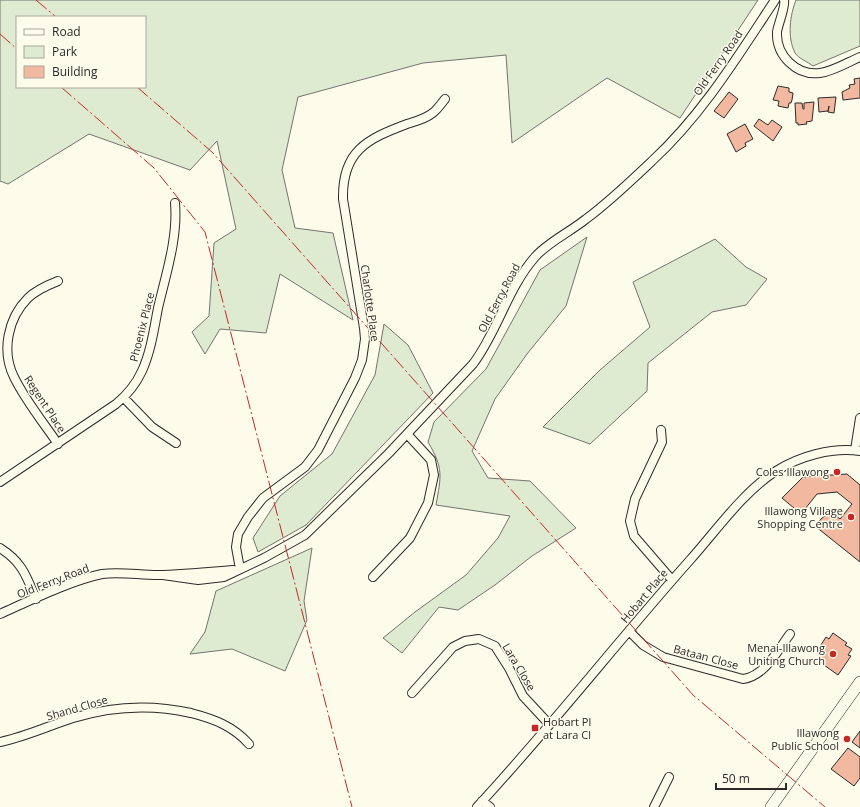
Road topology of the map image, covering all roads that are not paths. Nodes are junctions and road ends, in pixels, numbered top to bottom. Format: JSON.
{"nodes":[{"id":1,"x":775,"y":0,"type":"edge"},
{"id":2,"x":784,"y":0,"type":"edge"},
{"id":3,"x":860,"y":56,"type":"edge"},
{"id":4,"x":445,"y":99,"type":"dead end"},
{"id":5,"x":175,"y":203,"type":"dead end"},
{"id":6,"x":58,"y":281,"type":"dead end"},
{"id":7,"x":124,"y":398,"type":"junction"},
{"id":8,"x":860,"y":418,"type":"edge"},
{"id":9,"x":661,"y":430,"type":"dead end"},
{"id":10,"x":407,"y":434,"type":"junction"},
{"id":11,"x":176,"y":443,"type":"dead end"},
{"id":12,"x":58,"y":444,"type":"junction"},
{"id":13,"x":857,"y":450,"type":"edge"},
{"id":14,"x":0,"y":482,"type":"edge"},
{"id":15,"x":0,"y":548,"type":"edge"},
{"id":16,"x":240,"y":569,"type":"junction"},
{"id":17,"x":373,"y":576,"type":"dead end"},
{"id":18,"x":672,"y":580,"type":"junction"},
{"id":19,"x":36,"y":598,"type":"junction"},
{"id":20,"x":0,"y":614,"type":"edge"},
{"id":21,"x":629,"y":631,"type":"junction"},
{"id":22,"x":790,"y":634,"type":"dead end"},
{"id":23,"x":860,"y":682,"type":"edge"},
{"id":24,"x":412,"y":693,"type":"dead end"},
{"id":25,"x":549,"y":724,"type":"junction"},
{"id":26,"x":0,"y":742,"type":"edge"},
{"id":27,"x":249,"y":744,"type":"dead end"},
{"id":28,"x":669,"y":777,"type":"dead end"},
{"id":29,"x":480,"y":804,"type":"edge"},
{"id":30,"x":490,"y":807,"type":"edge"},
{"id":31,"x":654,"y":807,"type":"edge"},
{"id":32,"x":771,"y":807,"type":"edge"}],
"edges":[{"from":1,"to":10,"type":"street","name":"Old Ferry Road"},
{"from":2,"to":3,"type":"street"},
{"from":4,"to":16,"type":"street","name":"Charlotte Place"},
{"from":5,"to":7,"type":"street","name":"Phoenix Place"},
{"from":6,"to":12,"type":"street","name":"Regent Place"},
{"from":7,"to":11,"type":"street"},
{"from":7,"to":12,"type":"street","name":"Phoenix Place"},
{"from":8,"to":13,"type":"street"},
{"from":9,"to":18,"type":"street"},
{"from":10,"to":16,"type":"street","name":"Old Ferry Road"},
{"from":10,"to":17,"type":"street"},
{"from":12,"to":14,"type":"street","name":"Phoenix Place"},
{"from":13,"to":18,"type":"street","name":"Hobart Place"},
{"from":15,"to":19,"type":"street"},
{"from":16,"to":19,"type":"street","name":"Old Ferry Road"},
{"from":18,"to":21,"type":"street","name":"Hobart Place"},
{"from":19,"to":20,"type":"street","name":"Old Ferry Road"},
{"from":21,"to":22,"type":"street","name":"Bataan Close"},
{"from":21,"to":25,"type":"street","name":"Hobart Place"},
{"from":23,"to":32,"type":"street"},
{"from":24,"to":25,"type":"street","name":"Lara Close"},
{"from":25,"to":29,"type":"street","name":"Hobart Place"},
{"from":26,"to":27,"type":"street","name":"Shand Close"},
{"from":28,"to":31,"type":"street"},
{"from":29,"to":30,"type":"street"}]}
